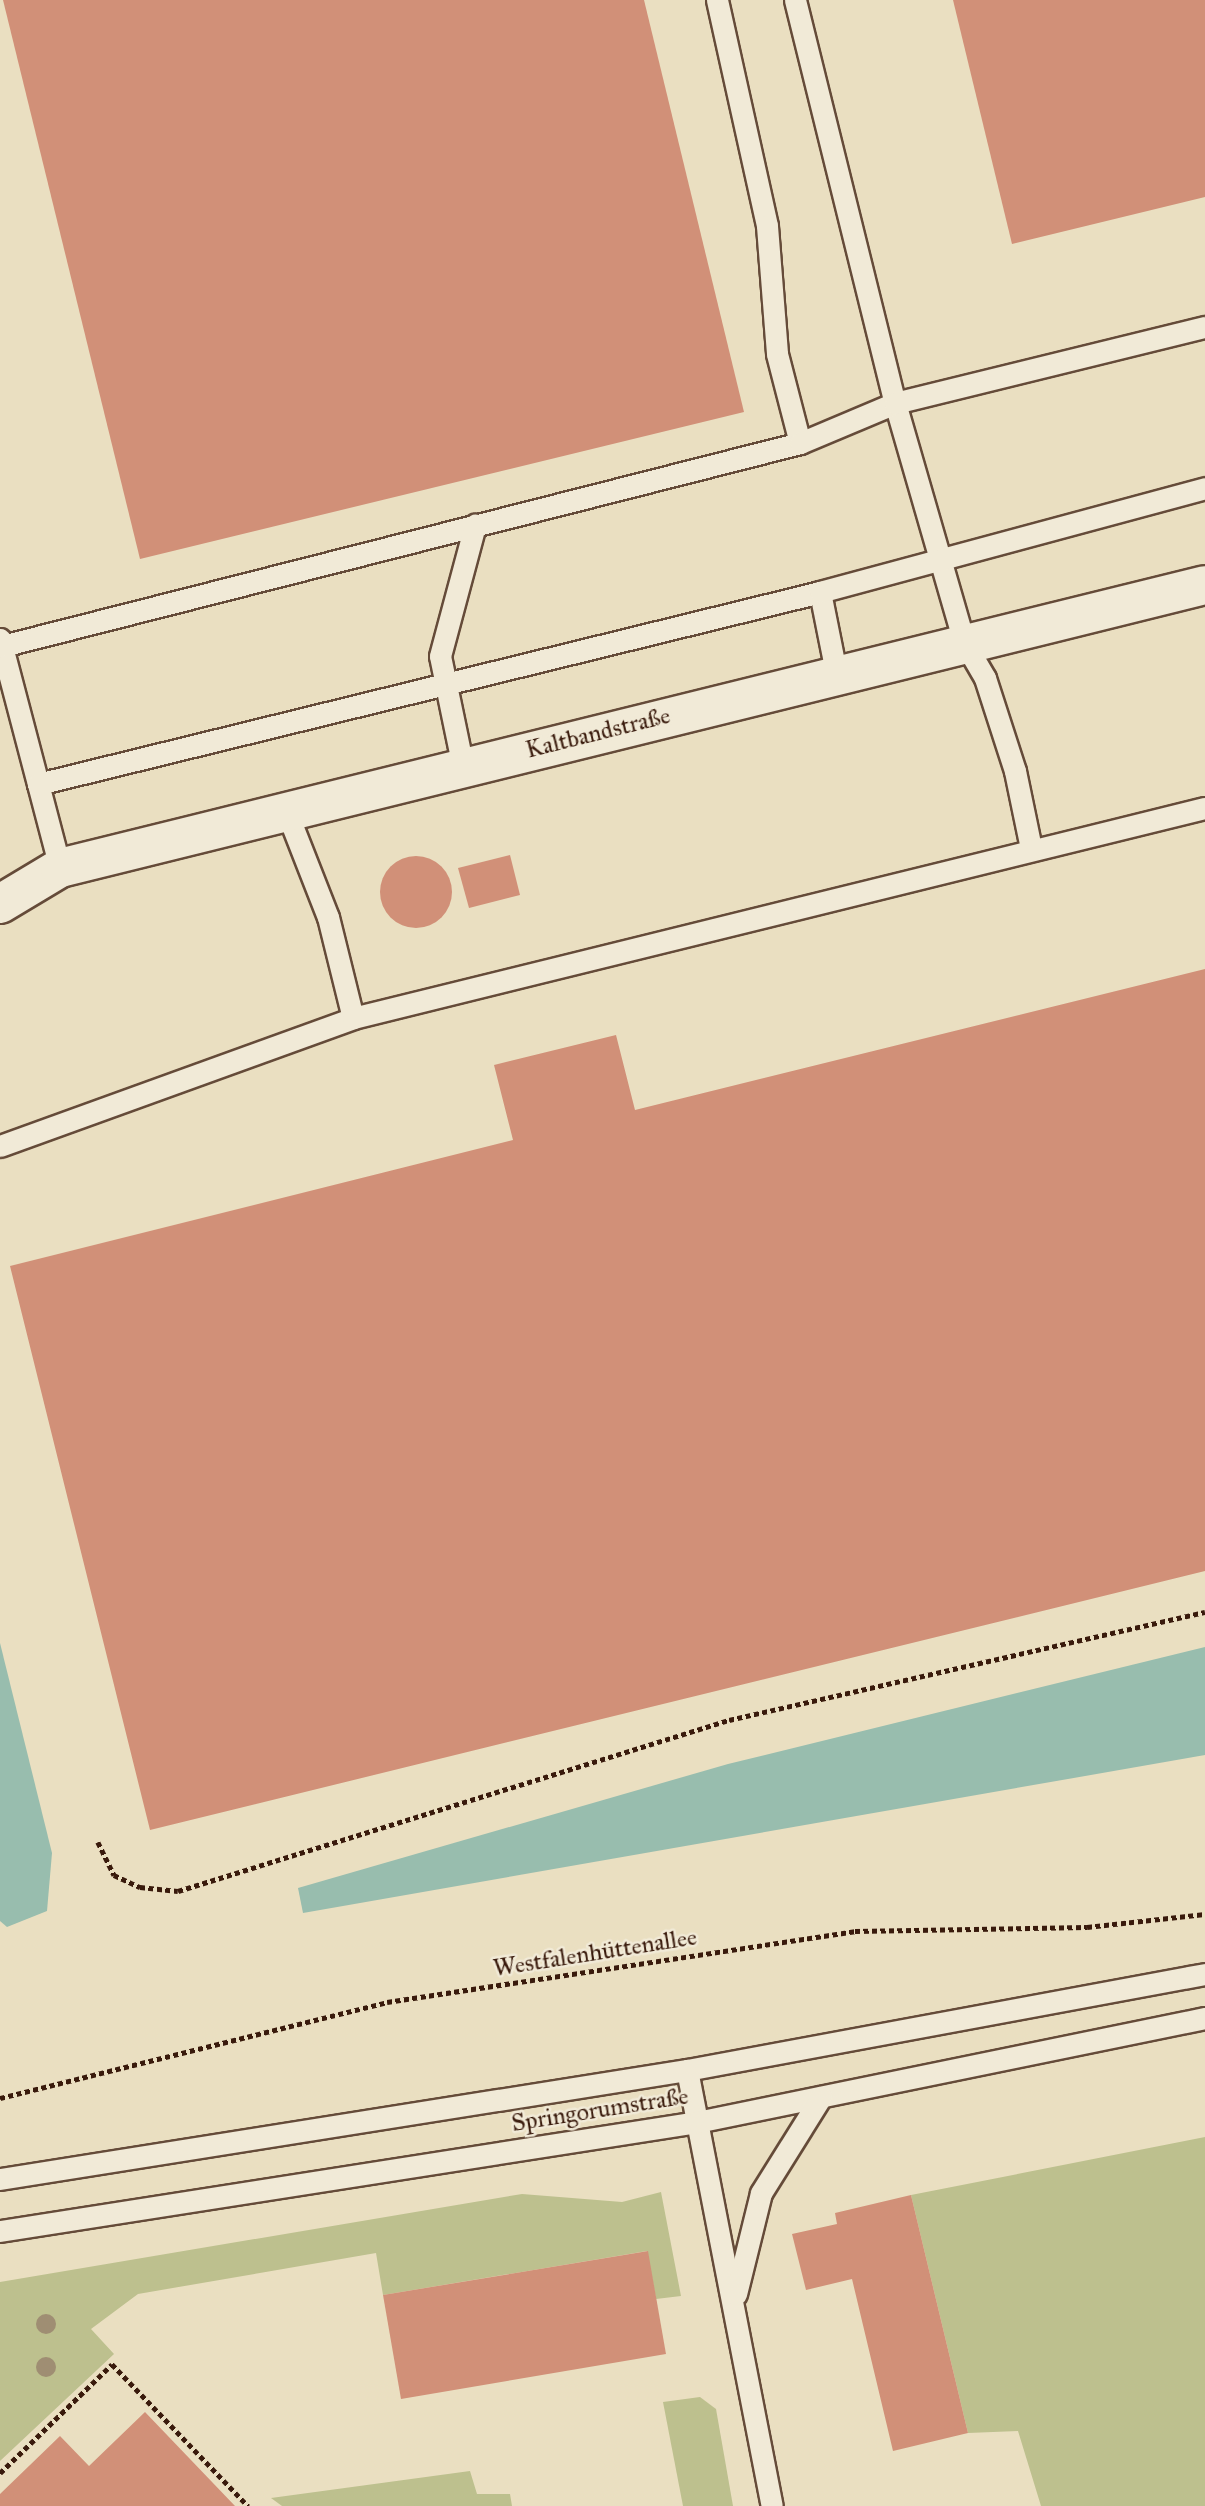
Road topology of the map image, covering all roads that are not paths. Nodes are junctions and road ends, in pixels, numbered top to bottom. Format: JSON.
{"nodes":[{"id":1,"x":718,"y":0,"type":"edge"},
{"id":2,"x":795,"y":0,"type":"edge"},
{"id":3,"x":1205,"y":327,"type":"edge"},
{"id":4,"x":895,"y":403,"type":"junction"},
{"id":5,"x":800,"y":443,"type":"junction"},
{"id":6,"x":1205,"y":488,"type":"edge"},
{"id":7,"x":475,"y":525,"type":"junction"},
{"id":8,"x":943,"y":554,"type":"junction"},
{"id":9,"x":1205,"y":585,"type":"edge"},
{"id":10,"x":820,"y":592,"type":"junction"},
{"id":11,"x":964,"y":642,"type":"junction"},
{"id":12,"x":1,"y":643,"type":"edge"},
{"id":13,"x":836,"y":672,"type":"junction"},
{"id":14,"x":446,"y":681,"type":"junction"},
{"id":15,"x":463,"y":767,"type":"junction"},
{"id":16,"x":38,"y":784,"type":"junction"},
{"id":17,"x":1205,"y":808,"type":"edge"},
{"id":18,"x":286,"y":810,"type":"junction"},
{"id":19,"x":1031,"y":848,"type":"junction"},
{"id":20,"x":60,"y":868,"type":"junction"},
{"id":21,"x":0,"y":904,"type":"edge"},
{"id":22,"x":353,"y":1018,"type":"junction"},
{"id":23,"x":0,"y":1146,"type":"edge"},
{"id":24,"x":1205,"y":1974,"type":"edge"},
{"id":25,"x":1205,"y":2018,"type":"edge"},
{"id":26,"x":688,"y":2070,"type":"junction"},
{"id":27,"x":821,"y":2097,"type":"junction"},
{"id":28,"x":697,"y":2122,"type":"junction"},
{"id":29,"x":0,"y":2179,"type":"edge"},
{"id":30,"x":0,"y":2231,"type":"edge"},
{"id":31,"x":733,"y":2306,"type":"junction"},
{"id":32,"x":772,"y":2506,"type":"edge"}],
"edges":[{"from":1,"to":5,"type":"lane"},
{"from":2,"to":4,"type":"lane"},
{"from":3,"to":4,"type":"lane"},
{"from":4,"to":5,"type":"lane"},
{"from":4,"to":8,"type":"lane"},
{"from":5,"to":7,"type":"lane"},
{"from":6,"to":8,"type":"lane"},
{"from":7,"to":12,"type":"lane"},
{"from":7,"to":14,"type":"lane"},
{"from":8,"to":10,"type":"lane"},
{"from":8,"to":11,"type":"lane"},
{"from":9,"to":11,"type":"street","name":"Kaltbandstraße"},
{"from":10,"to":13,"type":"lane"},
{"from":10,"to":14,"type":"lane"},
{"from":11,"to":13,"type":"street","name":"Kaltbandstraße"},
{"from":11,"to":19,"type":"lane"},
{"from":12,"to":16,"type":"lane"},
{"from":13,"to":15,"type":"street","name":"Kaltbandstraße"},
{"from":14,"to":15,"type":"lane"},
{"from":14,"to":16,"type":"lane"},
{"from":15,"to":18,"type":"street","name":"Kaltbandstraße"},
{"from":16,"to":20,"type":"lane"},
{"from":17,"to":19,"type":"lane"},
{"from":18,"to":20,"type":"street","name":"Kaltbandstraße"},
{"from":18,"to":22,"type":"lane"},
{"from":19,"to":22,"type":"lane"},
{"from":20,"to":21,"type":"street","name":"Kaltbandstraße"},
{"from":22,"to":23,"type":"lane"},
{"from":24,"to":26,"type":"lane","name":"Springorumstraße"},
{"from":25,"to":27,"type":"lane","name":"Springorumstraße"},
{"from":26,"to":28,"type":"lane"},
{"from":26,"to":29,"type":"lane","name":"Springorumstraße"},
{"from":27,"to":28,"type":"lane","name":"Springorumstraße"},
{"from":27,"to":31,"type":"lane"},
{"from":28,"to":30,"type":"lane","name":"Springorumstraße"},
{"from":28,"to":31,"type":"lane"},
{"from":31,"to":32,"type":"lane"}]}
